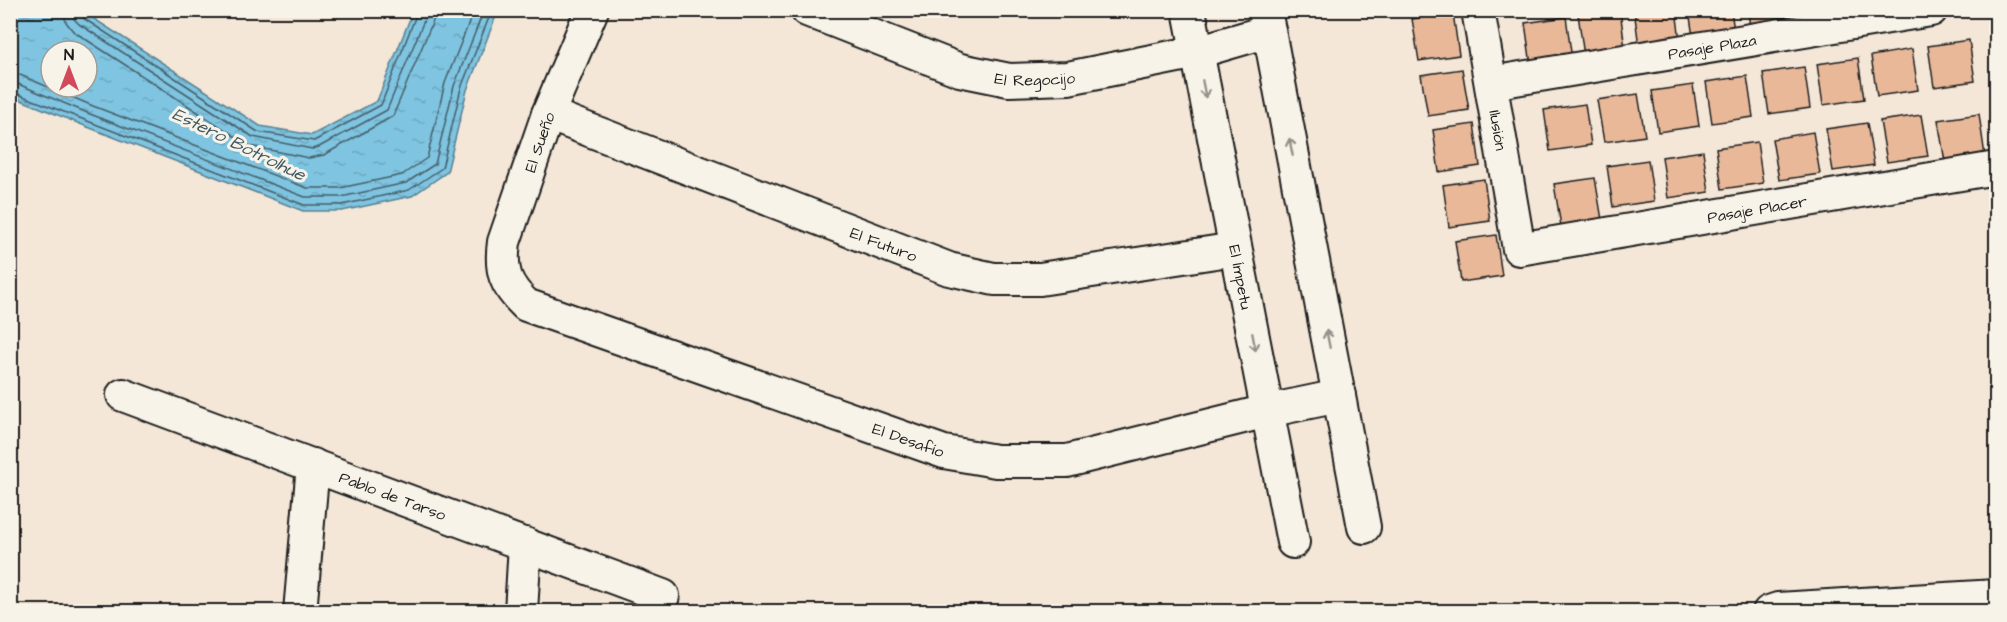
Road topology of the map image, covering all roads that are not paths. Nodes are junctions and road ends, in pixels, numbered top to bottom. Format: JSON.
{"nodes":[{"id":1,"x":592,"y":10,"type":"edge"},
{"id":2,"x":807,"y":10,"type":"edge"},
{"id":3,"x":1189,"y":10,"type":"edge"},
{"id":4,"x":1478,"y":10,"type":"edge"},
{"id":5,"x":1931,"y":10,"type":"edge"},
{"id":6,"x":1267,"y":21,"type":"edge"},
{"id":7,"x":1197,"y":52,"type":"junction"},
{"id":8,"x":1491,"y":83,"type":"junction"},
{"id":9,"x":548,"y":114,"type":"junction"},
{"id":10,"x":1996,"y":168,"type":"edge"},
{"id":11,"x":1235,"y":249,"type":"junction"},
{"id":12,"x":1519,"y":249,"type":"joint"},
{"id":13,"x":505,"y":277,"type":"joint"},
{"id":14,"x":123,"y":395,"type":"dead end"},
{"id":15,"x":1339,"y":396,"type":"junction"},
{"id":16,"x":1267,"y":411,"type":"junction"},
{"id":17,"x":313,"y":465,"type":"junction"},
{"id":18,"x":1364,"y":527,"type":"dead end"},
{"id":19,"x":1293,"y":542,"type":"dead end"},
{"id":20,"x":525,"y":544,"type":"junction"},
{"id":21,"x":663,"y":596,"type":"dead end"},
{"id":22,"x":1996,"y":596,"type":"edge"},
{"id":23,"x":1773,"y":610,"type":"edge"},
{"id":24,"x":300,"y":612,"type":"edge"},
{"id":25,"x":520,"y":612,"type":"edge"}],
"edges":[{"from":1,"to":9,"type":"street","name":"El Sueño"},
{"from":2,"to":7,"type":"street","name":"El Regocijo"},
{"from":3,"to":7,"type":"street","name":"El Ímpetu"},
{"from":4,"to":8,"type":"street","name":"Ilusión"},
{"from":5,"to":8,"type":"street","name":"Pasaje Plaza"},
{"from":6,"to":7,"type":"street","name":"El Regocijo"},
{"from":15,"to":6,"type":"street","one_way":true},
{"from":7,"to":11,"type":"street","name":"El Ímpetu","one_way":true},
{"from":8,"to":12,"type":"street","name":"Ilusión"},
{"from":9,"to":11,"type":"street","name":"El Futuro"},
{"from":9,"to":13,"type":"street","name":"El Sueño"},
{"from":10,"to":12,"type":"street","name":"Pasaje Placer"},
{"from":11,"to":16,"type":"street","name":"El Ímpetu","one_way":true},
{"from":13,"to":16,"type":"street","name":"El Desafío"},
{"from":14,"to":17,"type":"street","name":"Pablo de Tarso"},
{"from":15,"to":16,"type":"street","name":"El Desafío"},
{"from":15,"to":18,"type":"street"},
{"from":16,"to":19,"type":"street","name":"El Ímpetu"},
{"from":17,"to":20,"type":"street","name":"Pablo de Tarso"},
{"from":17,"to":24,"type":"street"},
{"from":20,"to":21,"type":"street","name":"Pablo de Tarso"},
{"from":20,"to":25,"type":"street"},
{"from":22,"to":23,"type":"street"}]}
